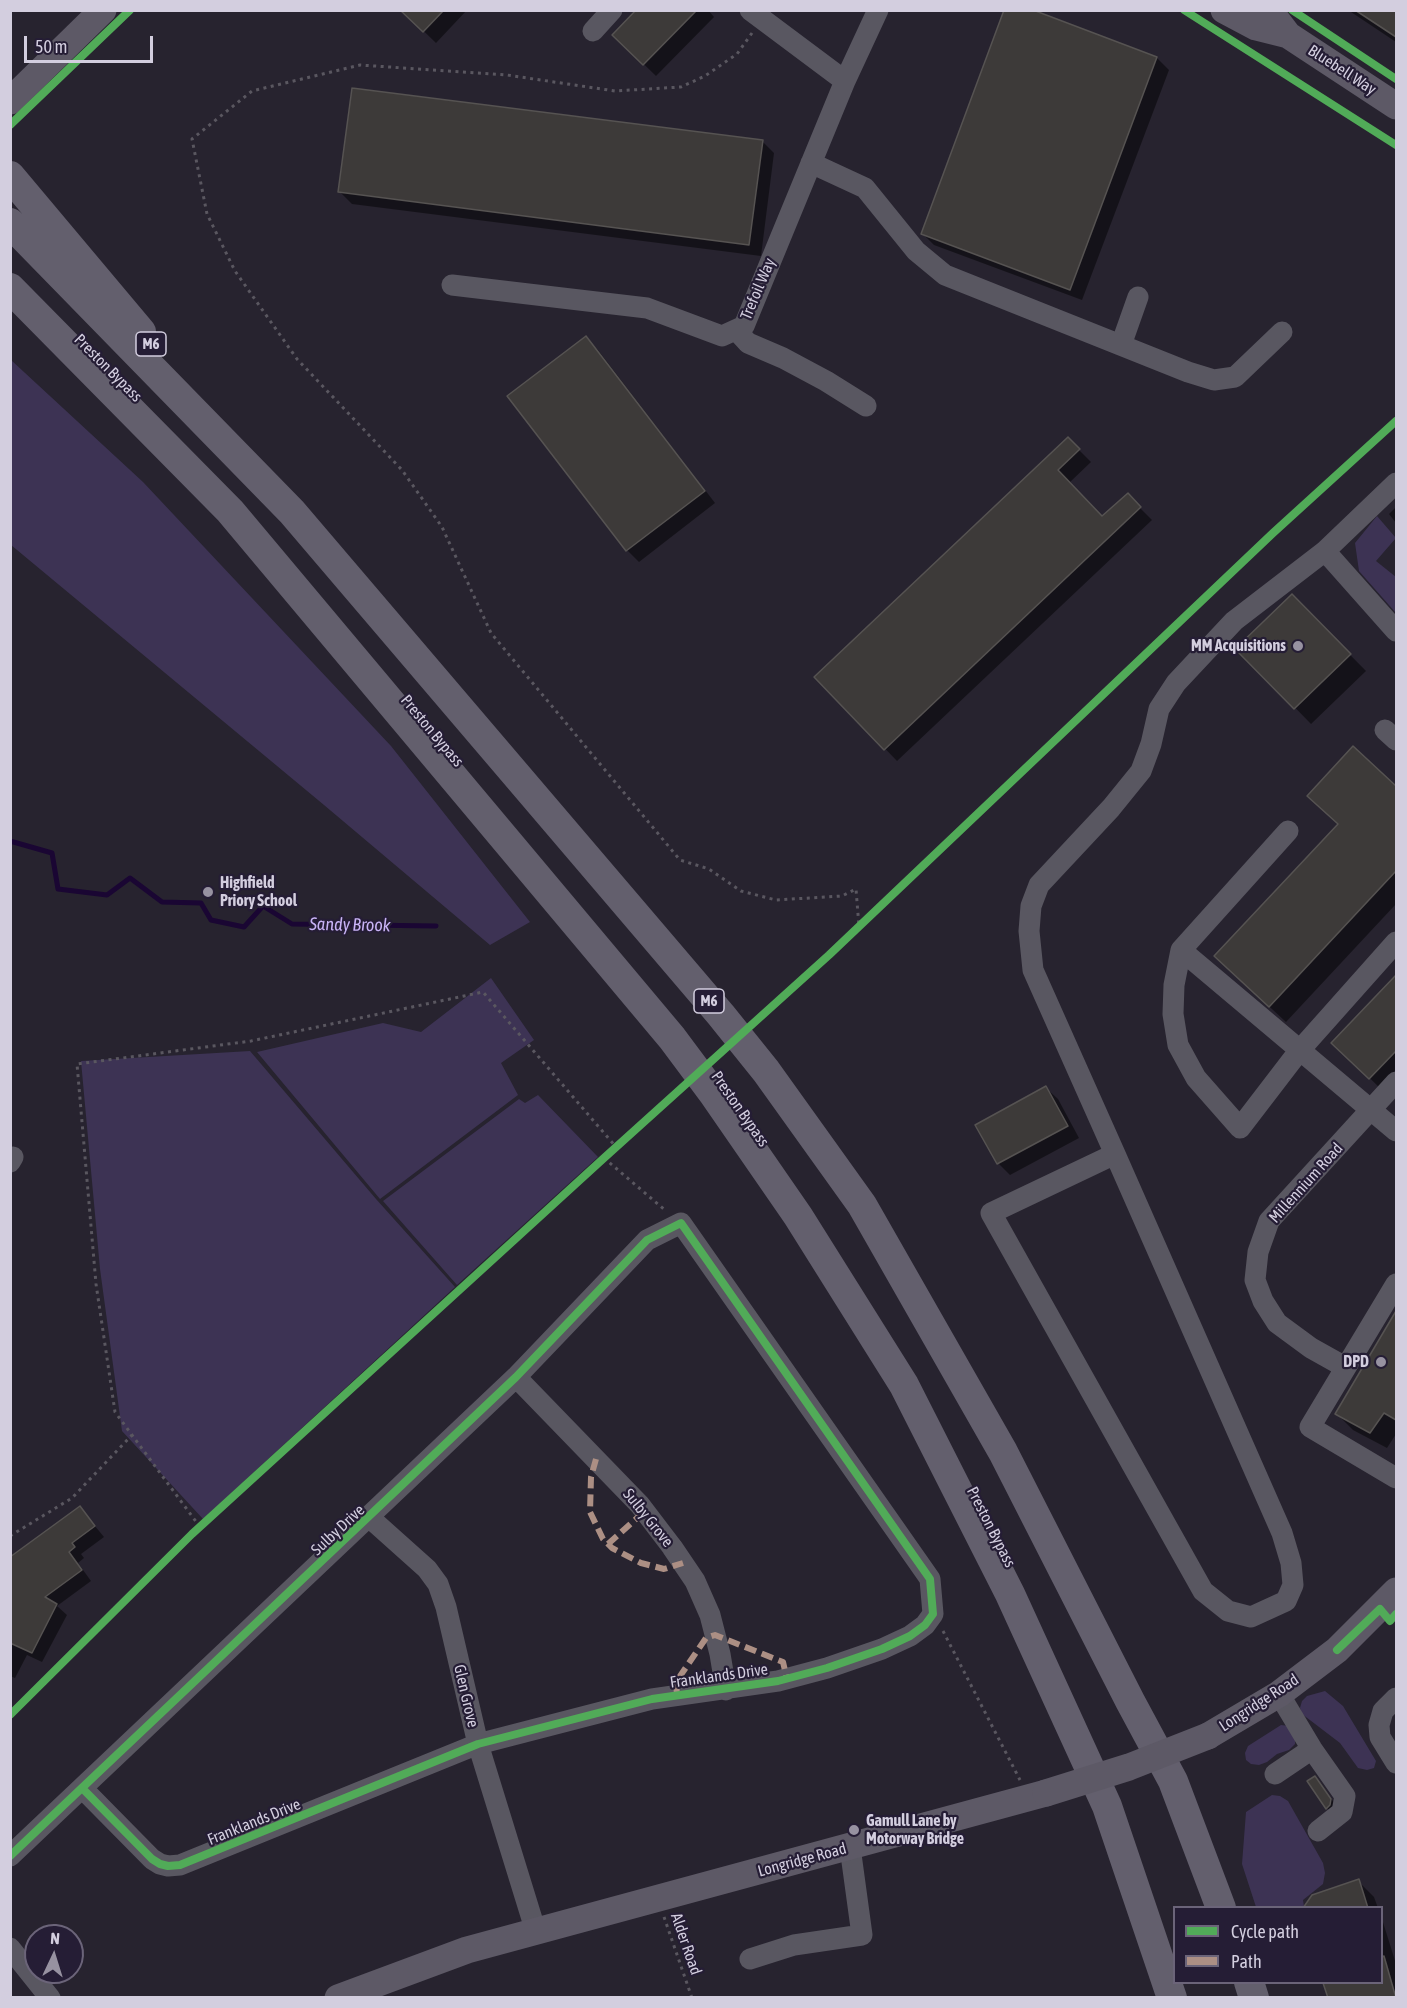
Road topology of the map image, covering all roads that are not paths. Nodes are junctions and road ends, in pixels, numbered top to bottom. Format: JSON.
{"nodes":[{"id":1,"x":103,"y":10,"type":"edge"},
{"id":2,"x":612,"y":10,"type":"edge"},
{"id":3,"x":878,"y":10,"type":"edge"},
{"id":4,"x":1224,"y":10,"type":"edge"},
{"id":5,"x":1269,"y":10,"type":"edge"},
{"id":6,"x":756,"y":15,"type":"edge"},
{"id":7,"x":592,"y":31,"type":"dead end"},
{"id":8,"x":1288,"y":35,"type":"junction"},
{"id":9,"x":845,"y":81,"type":"junction"},
{"id":10,"x":10,"y":101,"type":"edge"},
{"id":11,"x":1396,"y":106,"type":"edge"},
{"id":12,"x":811,"y":163,"type":"junction"},
{"id":13,"x":10,"y":176,"type":"edge"},
{"id":14,"x":10,"y":224,"type":"edge"},
{"id":15,"x":452,"y":285,"type":"dead end"},
{"id":16,"x":10,"y":288,"type":"edge"},
{"id":17,"x":1138,"y":297,"type":"dead end"},
{"id":18,"x":10,"y":309,"type":"edge"},
{"id":19,"x":736,"y":330,"type":"junction"},
{"id":20,"x":1282,"y":332,"type":"dead end"},
{"id":21,"x":1121,"y":345,"type":"junction"},
{"id":22,"x":866,"y":406,"type":"dead end"},
{"id":23,"x":1396,"y":483,"type":"edge"},
{"id":24,"x":209,"y":490,"type":"junction"},
{"id":25,"x":292,"y":512,"type":"junction"},
{"id":26,"x":1325,"y":551,"type":"junction"},
{"id":27,"x":1396,"y":631,"type":"edge"},
{"id":28,"x":1288,"y":831,"type":"dead end"},
{"id":29,"x":1396,"y":942,"type":"edge"},
{"id":30,"x":1181,"y":950,"type":"junction"},
{"id":31,"x":1299,"y":1051,"type":"junction"},
{"id":32,"x":1396,"y":1082,"type":"edge"},
{"id":33,"x":1371,"y":1110,"type":"junction"},
{"id":34,"x":1396,"y":1131,"type":"edge"},
{"id":35,"x":1114,"y":1154,"type":"junction"},
{"id":36,"x":1396,"y":1284,"type":"edge"},
{"id":37,"x":1345,"y":1367,"type":"junction"},
{"id":38,"x":516,"y":1377,"type":"junction"},
{"id":39,"x":1396,"y":1478,"type":"edge"},
{"id":40,"x":370,"y":1518,"type":"junction"},
{"id":41,"x":1396,"y":1591,"type":"edge"},
{"id":42,"x":933,"y":1614,"type":"joint"},
{"id":43,"x":726,"y":1690,"type":"junction"},
{"id":44,"x":1279,"y":1694,"type":"junction"},
{"id":45,"x":1396,"y":1698,"type":"edge"},
{"id":46,"x":478,"y":1744,"type":"junction"},
{"id":47,"x":1312,"y":1749,"type":"junction"},
{"id":48,"x":1396,"y":1763,"type":"edge"},
{"id":49,"x":1275,"y":1774,"type":"dead end"},
{"id":50,"x":83,"y":1789,"type":"junction"},
{"id":51,"x":1318,"y":1831,"type":"dead end"},
{"id":52,"x":850,"y":1847,"type":"junction"},
{"id":53,"x":10,"y":1856,"type":"edge"},
{"id":54,"x":1220,"y":1906,"type":"edge"},
{"id":55,"x":536,"y":1932,"type":"junction"},
{"id":56,"x":10,"y":1948,"type":"edge"},
{"id":57,"x":750,"y":1959,"type":"dead end"},
{"id":58,"x":50,"y":1998,"type":"edge"},
{"id":59,"x":338,"y":1998,"type":"edge"},
{"id":60,"x":1172,"y":1998,"type":"edge"}],
"edges":[{"from":1,"to":10,"type":"main road"},
{"from":2,"to":7,"type":"street"},
{"from":3,"to":9,"type":"street","name":"Trefoil Way"},
{"from":4,"to":8,"type":"main road","name":"Bluebell Way"},
{"from":5,"to":8,"type":"main road","name":"Bluebell Way"},
{"from":6,"to":9,"type":"street"},
{"from":8,"to":11,"type":"main road","name":"Bluebell Way"},
{"from":9,"to":12,"type":"street","name":"Trefoil Way"},
{"from":12,"to":19,"type":"street","name":"Trefoil Way"},
{"from":12,"to":21,"type":"street"},
{"from":13,"to":25,"type":"highway","number":"M6"},
{"from":14,"to":25,"type":"highway","name":"Preston Bypass","number":"M6"},
{"from":15,"to":19,"type":"street","name":"Trefoil Way"},
{"from":16,"to":24,"type":"highway","name":"Preston Bypass"},
{"from":17,"to":21,"type":"street"},
{"from":18,"to":24,"type":"highway"},
{"from":19,"to":22,"type":"street"},
{"from":20,"to":21,"type":"street"},
{"from":23,"to":26,"type":"street"},
{"from":24,"to":60,"type":"highway","name":"Preston Bypass"},
{"from":25,"to":54,"type":"highway","name":"Preston Bypass","number":"M6"},
{"from":26,"to":27,"type":"street"},
{"from":26,"to":35,"type":"street"},
{"from":28,"to":30,"type":"street"},
{"from":29,"to":31,"type":"street"},
{"from":30,"to":31,"type":"street"},
{"from":30,"to":31,"type":"street"},
{"from":31,"to":33,"type":"street"},
{"from":32,"to":33,"type":"street","name":"Millennium Road"},
{"from":33,"to":34,"type":"street"},
{"from":33,"to":37,"type":"street","name":"Millennium Road"},
{"from":35,"to":35,"type":"street"},
{"from":36,"to":37,"type":"street"},
{"from":37,"to":39,"type":"street"},
{"from":38,"to":40,"type":"street","name":"Sulby Drive"},
{"from":38,"to":42,"type":"street","name":"Sulby Drive"},
{"from":38,"to":43,"type":"street","name":"Sulby Grove"},
{"from":40,"to":46,"type":"street","name":"Glen Grove"},
{"from":40,"to":50,"type":"street","name":"Sulby Drive"},
{"from":41,"to":44,"type":"main road","name":"Longridge Road"},
{"from":42,"to":43,"type":"street","name":"Franklands Drive"},
{"from":43,"to":46,"type":"street","name":"Franklands Drive"},
{"from":44,"to":47,"type":"street"},
{"from":44,"to":52,"type":"main road","name":"Longridge Road","bridge":true},
{"from":45,"to":48,"type":"street"},
{"from":46,"to":50,"type":"street","name":"Franklands Drive"},
{"from":46,"to":55,"type":"street","name":"Glen Grove"},
{"from":47,"to":49,"type":"street"},
{"from":47,"to":51,"type":"street"},
{"from":50,"to":53,"type":"street","name":"Sulby Drive"},
{"from":52,"to":55,"type":"main road","name":"Longridge Road"},
{"from":52,"to":57,"type":"street"},
{"from":55,"to":59,"type":"main road","name":"Longridge Road"},
{"from":56,"to":58,"type":"street"}]}
